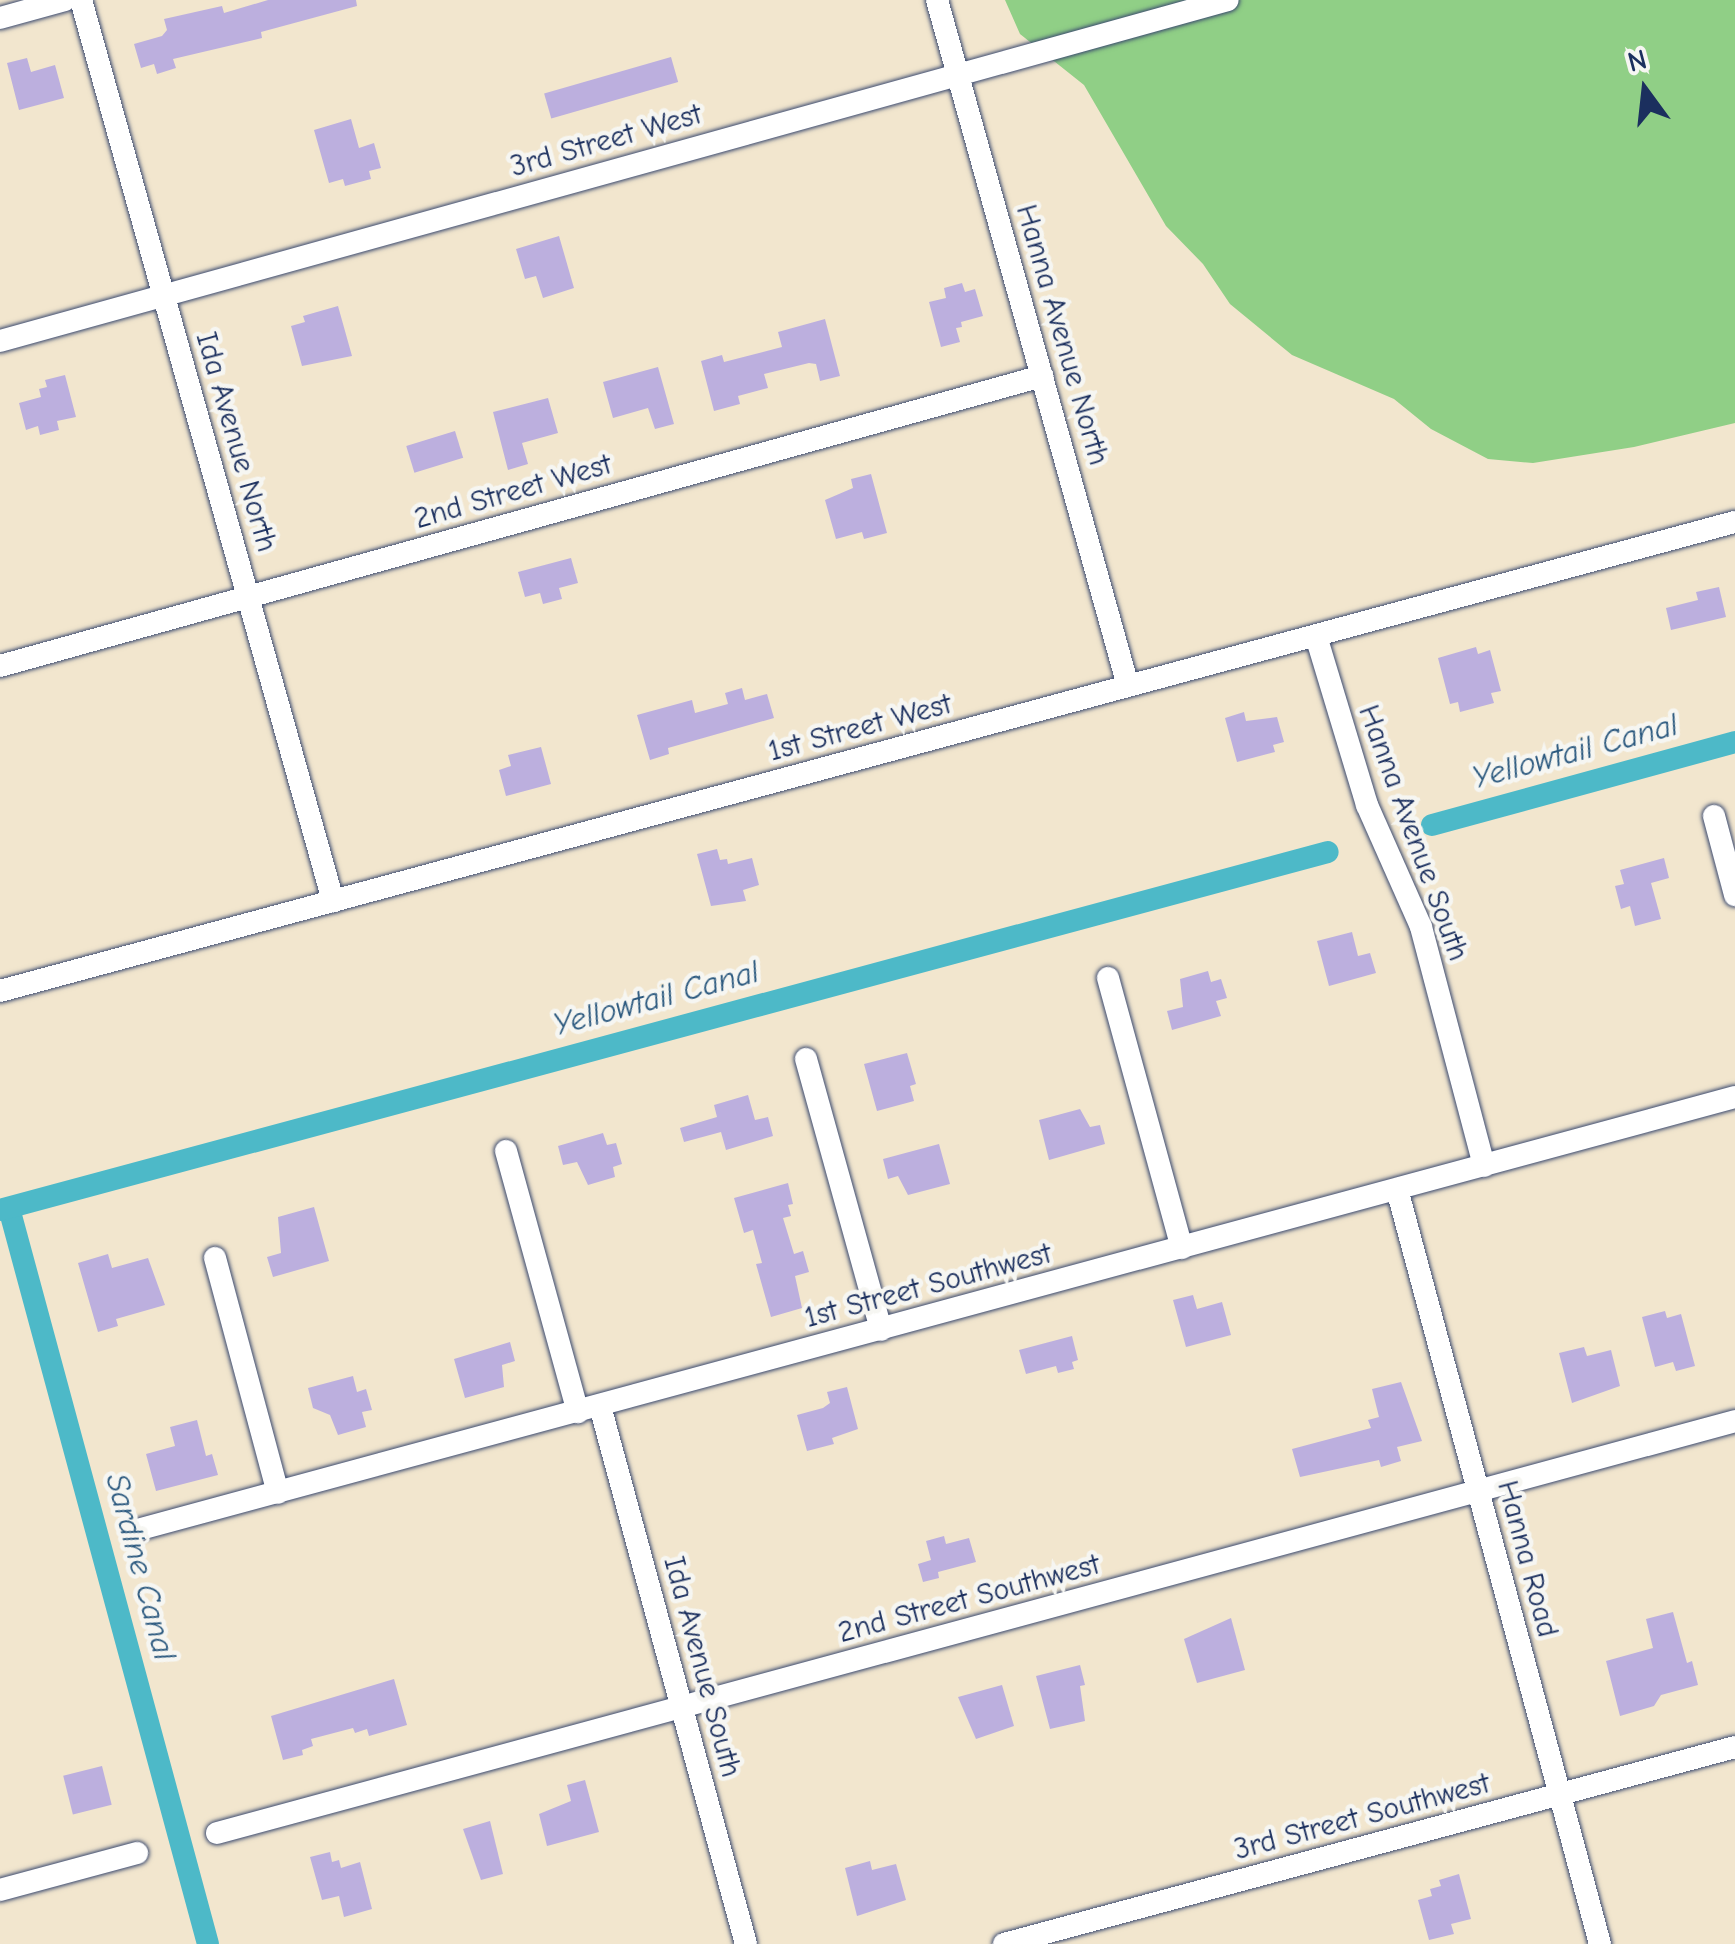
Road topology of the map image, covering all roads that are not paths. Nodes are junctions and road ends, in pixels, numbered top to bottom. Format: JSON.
{"nodes":[{"id":1,"x":64,"y":0,"type":"edge"},
{"id":2,"x":81,"y":0,"type":"edge"},
{"id":3,"x":937,"y":0,"type":"edge"},
{"id":4,"x":1228,"y":0,"type":"edge"},
{"id":5,"x":0,"y":18,"type":"edge"},
{"id":6,"x":957,"y":74,"type":"junction"},
{"id":7,"x":164,"y":296,"type":"junction"},
{"id":8,"x":0,"y":342,"type":"edge"},
{"id":9,"x":1042,"y":376,"type":"junction"},
{"id":10,"x":1735,"y":522,"type":"edge"},
{"id":11,"x":248,"y":597,"type":"junction"},
{"id":12,"x":1316,"y":636,"type":"junction"},
{"id":13,"x":0,"y":666,"type":"edge"},
{"id":14,"x":1128,"y":686,"type":"junction"},
{"id":15,"x":1714,"y":816,"type":"dead end"},
{"id":16,"x":1735,"y":894,"type":"edge"},
{"id":17,"x":333,"y":901,"type":"junction"},
{"id":18,"x":1108,"y":978,"type":"dead end"},
{"id":19,"x":0,"y":992,"type":"edge"},
{"id":20,"x":806,"y":1059,"type":"dead end"},
{"id":21,"x":1735,"y":1097,"type":"edge"},
{"id":22,"x":506,"y":1150,"type":"dead end"},
{"id":23,"x":1484,"y":1166,"type":"junction"},
{"id":24,"x":1396,"y":1189,"type":"junction"},
{"id":25,"x":1182,"y":1248,"type":"junction"},
{"id":26,"x":214,"y":1258,"type":"dead end"},
{"id":27,"x":881,"y":1330,"type":"junction"},
{"id":28,"x":589,"y":1409,"type":"junction"},
{"id":29,"x":1735,"y":1421,"type":"edge"},
{"id":30,"x":1478,"y":1492,"type":"junction"},
{"id":31,"x":278,"y":1493,"type":"junction"},
{"id":32,"x":136,"y":1530,"type":"dead end"},
{"id":33,"x":682,"y":1708,"type":"junction"},
{"id":34,"x":1735,"y":1747,"type":"edge"},
{"id":35,"x":1560,"y":1795,"type":"junction"},
{"id":36,"x":218,"y":1833,"type":"dead end"},
{"id":37,"x":138,"y":1853,"type":"dead end"},
{"id":38,"x":0,"y":1890,"type":"edge"},
{"id":39,"x":746,"y":1944,"type":"edge"},
{"id":40,"x":1004,"y":1944,"type":"edge"},
{"id":41,"x":1600,"y":1944,"type":"edge"}],
"edges":[{"from":1,"to":5,"type":"street"},
{"from":2,"to":7,"type":"street","name":"Ida Avenue North"},
{"from":3,"to":6,"type":"street","name":"Hanna Avenue North"},
{"from":4,"to":6,"type":"street","name":"3rd Street West"},
{"from":6,"to":7,"type":"street","name":"3rd Street West"},
{"from":6,"to":9,"type":"street","name":"Hanna Avenue North"},
{"from":7,"to":8,"type":"street","name":"3rd Street West"},
{"from":7,"to":11,"type":"street","name":"Ida Avenue North"},
{"from":9,"to":11,"type":"street","name":"2nd Street West"},
{"from":9,"to":14,"type":"street","name":"Hanna Avenue North"},
{"from":10,"to":12,"type":"street","name":"1st Street West"},
{"from":11,"to":13,"type":"street","name":"2nd Street West"},
{"from":11,"to":17,"type":"street","name":"Ida Avenue North"},
{"from":12,"to":14,"type":"street","name":"1st Street West"},
{"from":12,"to":23,"type":"street","name":"Hanna Avenue South"},
{"from":14,"to":17,"type":"street","name":"1st Street West"},
{"from":15,"to":16,"type":"street"},
{"from":17,"to":19,"type":"street","name":"1st Street West"},
{"from":18,"to":25,"type":"street"},
{"from":20,"to":27,"type":"street"},
{"from":21,"to":23,"type":"street","name":"1st Street Southwest"},
{"from":22,"to":28,"type":"street","name":"Ida Avenue South"},
{"from":23,"to":24,"type":"street","name":"1st Street Southwest"},
{"from":24,"to":25,"type":"street","name":"1st Street Southwest"},
{"from":24,"to":30,"type":"street","name":"Hanna Road"},
{"from":25,"to":27,"type":"street","name":"1st Street Southwest"},
{"from":26,"to":31,"type":"street"},
{"from":27,"to":28,"type":"street","name":"1st Street Southwest"},
{"from":28,"to":31,"type":"street","name":"1st Street Southwest"},
{"from":28,"to":33,"type":"street","name":"Ida Avenue South"},
{"from":29,"to":30,"type":"street","name":"2nd Street Southwest"},
{"from":30,"to":33,"type":"street","name":"2nd Street Southwest"},
{"from":30,"to":35,"type":"street","name":"Hanna Road"},
{"from":31,"to":32,"type":"street","name":"1st Street Southwest"},
{"from":33,"to":36,"type":"street","name":"2nd Street Southwest"},
{"from":33,"to":39,"type":"street","name":"Ida Avenue South"},
{"from":34,"to":35,"type":"street","name":"3rd Street Southwest"},
{"from":35,"to":40,"type":"street","name":"3rd Street Southwest"},
{"from":35,"to":41,"type":"street","name":"Hanna Road"},
{"from":37,"to":38,"type":"street"}]}
